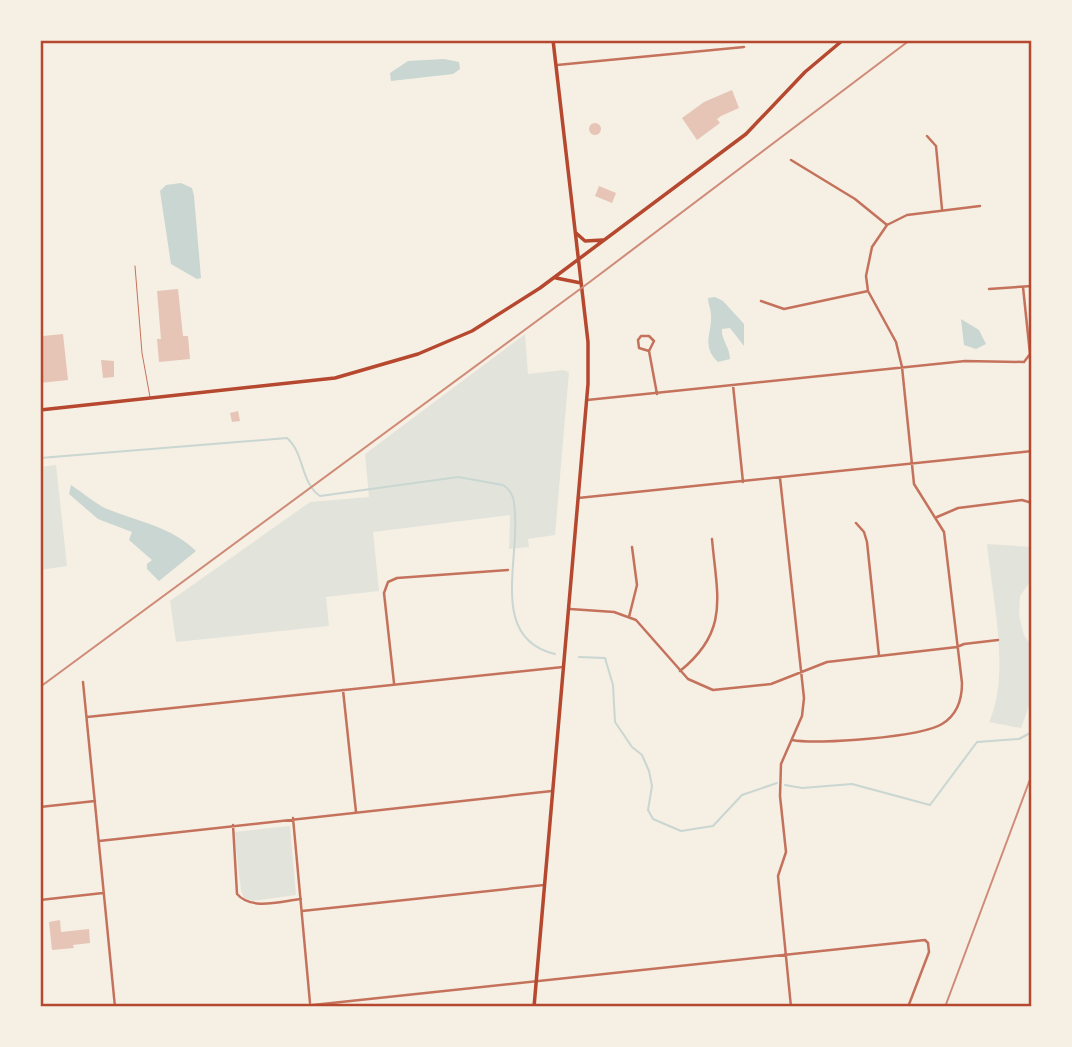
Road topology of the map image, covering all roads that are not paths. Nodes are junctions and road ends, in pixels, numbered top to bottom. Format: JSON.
{"nodes":[{"id":1,"x":553,"y":40,"type":"edge"},
{"id":2,"x":843,"y":40,"type":"edge"},
{"id":3,"x":744,"y":47,"type":"dead end"},
{"id":4,"x":557,"y":65,"type":"junction"},
{"id":5,"x":927,"y":136,"type":"dead end"},
{"id":6,"x":791,"y":160,"type":"dead end"},
{"id":7,"x":980,"y":206,"type":"dead end"},
{"id":8,"x":942,"y":209,"type":"junction"},
{"id":9,"x":887,"y":225,"type":"junction"},
{"id":10,"x":576,"y":233,"type":"junction"},
{"id":11,"x":605,"y":240,"type":"junction"},
{"id":12,"x":579,"y":259,"type":"junction"},
{"id":13,"x":135,"y":266,"type":"dead end"},
{"id":14,"x":554,"y":278,"type":"junction"},
{"id":15,"x":581,"y":283,"type":"junction"},
{"id":16,"x":1032,"y":286,"type":"edge"},
{"id":17,"x":1023,"y":287,"type":"junction"},
{"id":18,"x":989,"y":289,"type":"dead end"},
{"id":19,"x":868,"y":292,"type":"junction"},
{"id":20,"x":761,"y":301,"type":"dead end"},
{"id":21,"x":649,"y":351,"type":"junction"},
{"id":22,"x":902,"y":367,"type":"junction"},
{"id":23,"x":733,"y":385,"type":"junction"},
{"id":24,"x":657,"y":394,"type":"junction"},
{"id":25,"x":150,"y":399,"type":"junction"},
{"id":26,"x":587,"y":400,"type":"junction"},
{"id":27,"x":40,"y":410,"type":"edge"},
{"id":28,"x":1032,"y":451,"type":"edge"},
{"id":29,"x":914,"y":464,"type":"junction"},
{"id":30,"x":780,"y":478,"type":"junction"},
{"id":31,"x":743,"y":482,"type":"junction"},
{"id":32,"x":578,"y":498,"type":"junction"},
{"id":33,"x":1032,"y":503,"type":"edge"},
{"id":34,"x":937,"y":517,"type":"junction"},
{"id":35,"x":856,"y":523,"type":"dead end"},
{"id":36,"x":712,"y":539,"type":"dead end"},
{"id":37,"x":632,"y":547,"type":"dead end"},
{"id":38,"x":508,"y":569,"type":"dead end"},
{"id":39,"x":568,"y":609,"type":"junction"},
{"id":40,"x":629,"y":617,"type":"junction"},
{"id":41,"x":998,"y":640,"type":"dead end"},
{"id":42,"x":957,"y":648,"type":"junction"},
{"id":43,"x":879,"y":656,"type":"junction"},
{"id":44,"x":563,"y":667,"type":"junction"},
{"id":45,"x":680,"y":671,"type":"junction"},
{"id":46,"x":801,"y":671,"type":"junction"},
{"id":47,"x":83,"y":682,"type":"dead end"},
{"id":48,"x":394,"y":685,"type":"junction"},
{"id":49,"x":343,"y":690,"type":"junction"},
{"id":50,"x":87,"y":717,"type":"junction"},
{"id":51,"x":792,"y":740,"type":"junction"},
{"id":52,"x":552,"y":791,"type":"junction"},
{"id":53,"x":95,"y":801,"type":"junction"},
{"id":54,"x":40,"y":807,"type":"edge"},
{"id":55,"x":356,"y":812,"type":"junction"},
{"id":56,"x":293,"y":818,"type":"junction"},
{"id":57,"x":233,"y":825,"type":"junction"},
{"id":58,"x":99,"y":841,"type":"junction"},
{"id":59,"x":544,"y":885,"type":"junction"},
{"id":60,"x":104,"y":893,"type":"junction"},
{"id":61,"x":301,"y":899,"type":"junction"},
{"id":62,"x":40,"y":900,"type":"edge"},
{"id":63,"x":302,"y":911,"type":"junction"},
{"id":64,"x":787,"y":954,"type":"junction"},
{"id":65,"x":536,"y":981,"type":"junction"},
{"id":66,"x":311,"y":1006,"type":"edge"},
{"id":67,"x":115,"y":1007,"type":"edge"},
{"id":68,"x":293,"y":1007,"type":"edge"},
{"id":69,"x":534,"y":1007,"type":"edge"},
{"id":70,"x":792,"y":1007,"type":"edge"},
{"id":71,"x":908,"y":1007,"type":"edge"}],
"edges":[{"from":1,"to":4,"type":"main road"},
{"from":2,"to":11,"type":"main road"},
{"from":3,"to":4,"type":"street"},
{"from":4,"to":10,"type":"main road"},
{"from":5,"to":8,"type":"street"},
{"from":6,"to":9,"type":"street"},
{"from":7,"to":8,"type":"street"},
{"from":8,"to":9,"type":"street"},
{"from":9,"to":19,"type":"street"},
{"from":10,"to":11,"type":"main road"},
{"from":10,"to":12,"type":"main road"},
{"from":11,"to":12,"type":"main road"},
{"from":12,"to":14,"type":"main road"},
{"from":12,"to":15,"type":"main road"},
{"from":13,"to":25,"type":"lane"},
{"from":14,"to":15,"type":"main road"},
{"from":14,"to":25,"type":"main road"},
{"from":15,"to":26,"type":"main road"},
{"from":16,"to":17,"type":"street"},
{"from":17,"to":18,"type":"street"},
{"from":17,"to":22,"type":"street"},
{"from":19,"to":20,"type":"street"},
{"from":19,"to":22,"type":"street"},
{"from":21,"to":21,"type":"street"},
{"from":21,"to":24,"type":"street"},
{"from":22,"to":23,"type":"street"},
{"from":22,"to":29,"type":"street"},
{"from":23,"to":24,"type":"street"},
{"from":23,"to":31,"type":"street"},
{"from":24,"to":26,"type":"street"},
{"from":25,"to":27,"type":"main road"},
{"from":26,"to":32,"type":"main road"},
{"from":28,"to":29,"type":"street"},
{"from":29,"to":30,"type":"street"},
{"from":29,"to":34,"type":"street"},
{"from":30,"to":31,"type":"street"},
{"from":30,"to":46,"type":"street"},
{"from":31,"to":32,"type":"street"},
{"from":32,"to":39,"type":"main road"},
{"from":33,"to":34,"type":"street"},
{"from":34,"to":42,"type":"street"},
{"from":35,"to":43,"type":"street"},
{"from":36,"to":45,"type":"street"},
{"from":37,"to":40,"type":"street"},
{"from":38,"to":48,"type":"street"},
{"from":39,"to":40,"type":"street"},
{"from":39,"to":44,"type":"main road"},
{"from":40,"to":45,"type":"street"},
{"from":41,"to":42,"type":"street"},
{"from":42,"to":43,"type":"street"},
{"from":42,"to":51,"type":"street"},
{"from":43,"to":46,"type":"street"},
{"from":44,"to":48,"type":"street"},
{"from":44,"to":52,"type":"main road"},
{"from":45,"to":46,"type":"street"},
{"from":46,"to":51,"type":"street"},
{"from":47,"to":50,"type":"street"},
{"from":48,"to":49,"type":"street"},
{"from":49,"to":50,"type":"street"},
{"from":49,"to":55,"type":"street"},
{"from":50,"to":53,"type":"street"},
{"from":51,"to":64,"type":"street"},
{"from":52,"to":55,"type":"street"},
{"from":52,"to":59,"type":"main road"},
{"from":53,"to":54,"type":"street"},
{"from":53,"to":58,"type":"street"},
{"from":55,"to":56,"type":"street"},
{"from":56,"to":57,"type":"street"},
{"from":56,"to":61,"type":"street"},
{"from":57,"to":58,"type":"street"},
{"from":57,"to":61,"type":"street"},
{"from":58,"to":60,"type":"street"},
{"from":59,"to":63,"type":"street"},
{"from":59,"to":65,"type":"main road"},
{"from":60,"to":62,"type":"street"},
{"from":60,"to":67,"type":"street"},
{"from":61,"to":63,"type":"street"},
{"from":63,"to":66,"type":"street"},
{"from":64,"to":65,"type":"street"},
{"from":64,"to":70,"type":"street"},
{"from":64,"to":71,"type":"street"},
{"from":65,"to":66,"type":"street"},
{"from":65,"to":69,"type":"main road"},
{"from":66,"to":68,"type":"street"}]}
